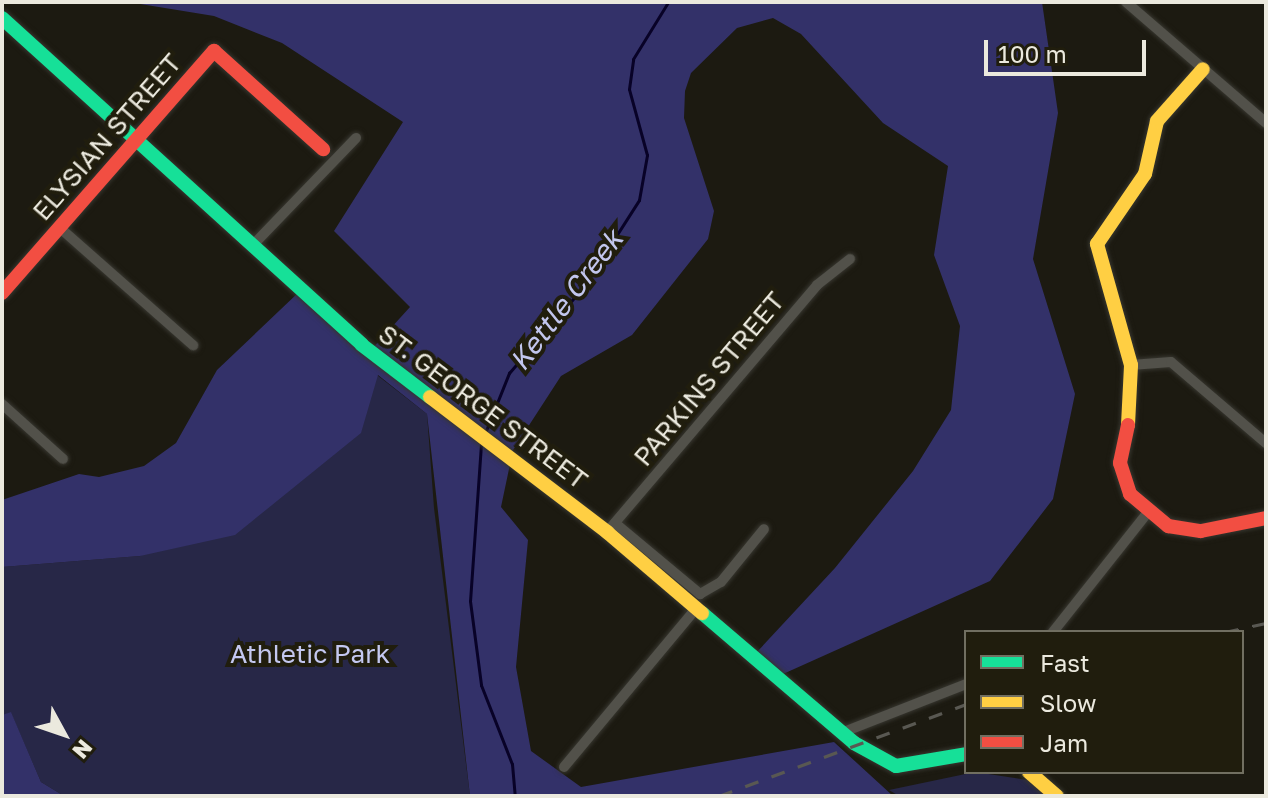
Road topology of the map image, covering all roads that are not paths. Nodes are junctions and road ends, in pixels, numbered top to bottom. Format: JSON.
{"nodes":[{"id":1,"x":1126,"y":2,"type":"edge"},
{"id":2,"x":2,"y":18,"type":"edge"},
{"id":3,"x":1203,"y":69,"type":"junction"},
{"id":4,"x":1266,"y":123,"type":"edge"},
{"id":5,"x":356,"y":138,"type":"dead end"},
{"id":6,"x":136,"y":140,"type":"junction"},
{"id":7,"x":323,"y":149,"type":"dead end"},
{"id":8,"x":59,"y":227,"type":"junction"},
{"id":9,"x":252,"y":246,"type":"junction"},
{"id":10,"x":850,"y":259,"type":"dead end"},
{"id":11,"x":3,"y":290,"type":"edge"},
{"id":12,"x":193,"y":345,"type":"dead end"},
{"id":13,"x":1131,"y":365,"type":"junction"},
{"id":14,"x":2,"y":404,"type":"edge"},
{"id":15,"x":1266,"y":443,"type":"edge"},
{"id":16,"x":63,"y":459,"type":"dead end"},
{"id":17,"x":1148,"y":512,"type":"junction"},
{"id":18,"x":1266,"y":518,"type":"edge"},
{"id":19,"x":611,"y":528,"type":"junction"},
{"id":20,"x":764,"y":529,"type":"dead end"},
{"id":21,"x":695,"y":610,"type":"junction"},
{"id":22,"x":1055,"y":630,"type":"edge"},
{"id":23,"x":964,"y":685,"type":"edge"},
{"id":24,"x":841,"y":733,"type":"junction"},
{"id":25,"x":964,"y":754,"type":"edge"},
{"id":26,"x":564,"y":767,"type":"dead end"},
{"id":27,"x":1031,"y":774,"type":"edge"},
{"id":28,"x":1057,"y":796,"type":"edge"}],
"edges":[{"from":1,"to":3,"type":"street"},
{"from":2,"to":6,"type":"street","name":"ST. GEORGE STREET"},
{"from":3,"to":4,"type":"street"},
{"from":3,"to":13,"type":"street"},
{"from":5,"to":9,"type":"street"},
{"from":6,"to":7,"type":"street","name":"ELYSIAN STREET"},
{"from":6,"to":8,"type":"street","name":"ELYSIAN STREET"},
{"from":6,"to":9,"type":"street","name":"ST. GEORGE STREET"},
{"from":8,"to":11,"type":"street","name":"ELYSIAN STREET"},
{"from":8,"to":12,"type":"street"},
{"from":9,"to":19,"type":"street","name":"ST. GEORGE STREET"},
{"from":10,"to":19,"type":"street","name":"PARKINS STREET"},
{"from":13,"to":15,"type":"street"},
{"from":13,"to":17,"type":"street"},
{"from":14,"to":16,"type":"street"},
{"from":17,"to":18,"type":"street"},
{"from":17,"to":22,"type":"street"},
{"from":19,"to":20,"type":"street"},
{"from":19,"to":21,"type":"street","name":"ST. GEORGE STREET"},
{"from":21,"to":24,"type":"street","name":"ST. GEORGE STREET"},
{"from":21,"to":26,"type":"street"},
{"from":23,"to":24,"type":"street"},
{"from":24,"to":25,"type":"street","name":"ST. GEORGE STREET"},
{"from":27,"to":28,"type":"street"}]}
